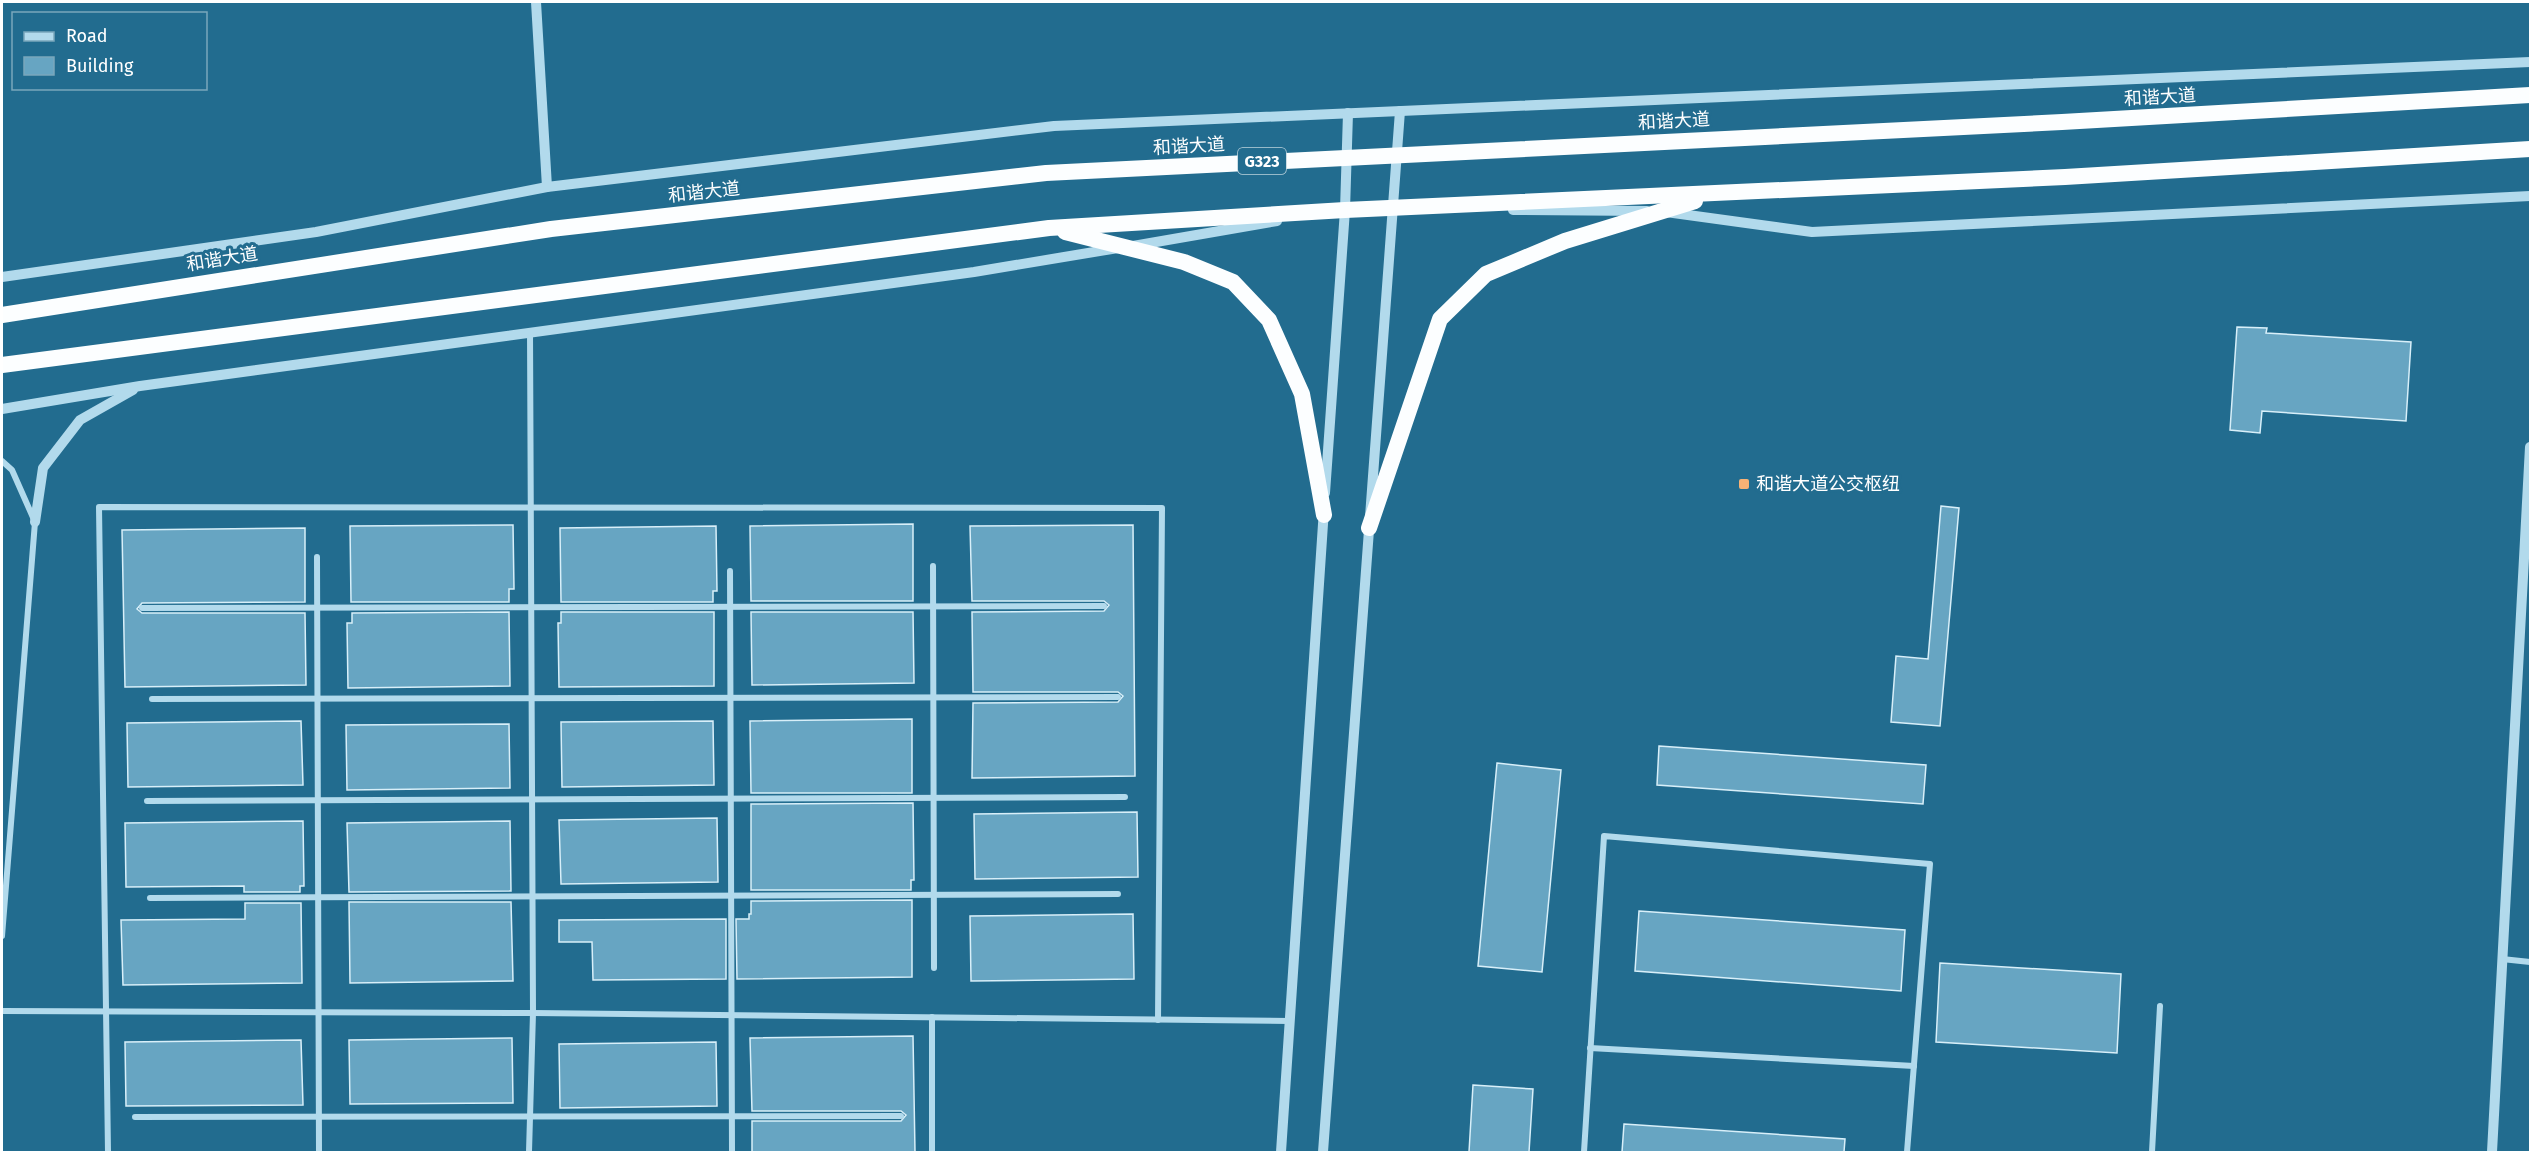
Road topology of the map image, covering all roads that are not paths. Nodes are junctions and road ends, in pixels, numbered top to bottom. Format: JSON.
{"nodes":[{"id":1,"x":537,"y":2,"type":"edge"},
{"id":2,"x":2530,"y":62,"type":"edge"},
{"id":3,"x":2530,"y":95,"type":"edge"},
{"id":4,"x":1400,"y":111,"type":"junction"},
{"id":5,"x":1348,"y":113,"type":"junction"},
{"id":6,"x":2530,"y":149,"type":"edge"},
{"id":7,"x":1397,"y":154,"type":"junction"},
{"id":8,"x":1346,"y":157,"type":"junction"},
{"id":9,"x":547,"y":187,"type":"junction"},
{"id":10,"x":1719,"y":193,"type":"junction"},
{"id":11,"x":2530,"y":196,"type":"edge"},
{"id":12,"x":1392,"y":208,"type":"junction"},
{"id":13,"x":1345,"y":210,"type":"junction"},
{"id":14,"x":1660,"y":212,"type":"junction"},
{"id":15,"x":1049,"y":228,"type":"junction"},
{"id":16,"x":1122,"y":247,"type":"junction"},
{"id":17,"x":2,"y":277,"type":"edge"},
{"id":18,"x":2,"y":315,"type":"edge"},
{"id":19,"x":530,"y":332,"type":"junction"},
{"id":20,"x":2,"y":364,"type":"edge"},
{"id":21,"x":140,"y":386,"type":"junction"},
{"id":22,"x":2,"y":409,"type":"edge"},
{"id":23,"x":2530,"y":447,"type":"edge"},
{"id":24,"x":2,"y":461,"type":"edge"},
{"id":25,"x":531,"y":508,"type":"junction"},
{"id":26,"x":1324,"y":515,"type":"junction"},
{"id":27,"x":34,"y":522,"type":"junction"},
{"id":28,"x":1369,"y":528,"type":"junction"},
{"id":29,"x":317,"y":557,"type":"dead end"},
{"id":30,"x":933,"y":566,"type":"dead end"},
{"id":31,"x":730,"y":571,"type":"dead end"},
{"id":32,"x":933,"y":606,"type":"junction"},
{"id":33,"x":1104,"y":606,"type":"dead end"},
{"id":34,"x":317,"y":607,"type":"junction"},
{"id":35,"x":531,"y":607,"type":"junction"},
{"id":36,"x":730,"y":607,"type":"junction"},
{"id":37,"x":142,"y":608,"type":"dead end"},
{"id":38,"x":1118,"y":697,"type":"dead end"},
{"id":39,"x":531,"y":698,"type":"junction"},
{"id":40,"x":730,"y":698,"type":"junction"},
{"id":41,"x":934,"y":698,"type":"junction"},
{"id":42,"x":152,"y":699,"type":"dead end"},
{"id":43,"x":317,"y":699,"type":"junction"},
{"id":44,"x":1125,"y":797,"type":"dead end"},
{"id":45,"x":934,"y":798,"type":"junction"},
{"id":46,"x":532,"y":799,"type":"junction"},
{"id":47,"x":730,"y":799,"type":"junction"},
{"id":48,"x":318,"y":800,"type":"junction"},
{"id":49,"x":147,"y":801,"type":"dead end"},
{"id":50,"x":1118,"y":894,"type":"dead end"},
{"id":51,"x":934,"y":895,"type":"junction"},
{"id":52,"x":731,"y":896,"type":"junction"},
{"id":53,"x":532,"y":897,"type":"junction"},
{"id":54,"x":150,"y":898,"type":"dead end"},
{"id":55,"x":318,"y":898,"type":"junction"},
{"id":56,"x":2,"y":936,"type":"edge"},
{"id":57,"x":2502,"y":959,"type":"junction"},
{"id":58,"x":2530,"y":962,"type":"edge"},
{"id":59,"x":934,"y":968,"type":"dead end"},
{"id":60,"x":2160,"y":1006,"type":"dead end"},
{"id":61,"x":2,"y":1011,"type":"edge"},
{"id":62,"x":107,"y":1011,"type":"junction"},
{"id":63,"x":318,"y":1012,"type":"junction"},
{"id":64,"x":533,"y":1012,"type":"junction"},
{"id":65,"x":731,"y":1015,"type":"junction"},
{"id":66,"x":932,"y":1017,"type":"junction"},
{"id":67,"x":1158,"y":1020,"type":"junction"},
{"id":68,"x":1290,"y":1021,"type":"junction"},
{"id":69,"x":1590,"y":1048,"type":"junction"},
{"id":70,"x":1914,"y":1066,"type":"junction"},
{"id":71,"x":732,"y":1116,"type":"junction"},
{"id":72,"x":901,"y":1116,"type":"dead end"},
{"id":73,"x":135,"y":1117,"type":"dead end"},
{"id":74,"x":319,"y":1117,"type":"junction"},
{"id":75,"x":530,"y":1117,"type":"junction"},
{"id":76,"x":108,"y":1152,"type":"edge"},
{"id":77,"x":319,"y":1152,"type":"edge"},
{"id":78,"x":529,"y":1152,"type":"edge"},
{"id":79,"x":732,"y":1152,"type":"edge"},
{"id":80,"x":932,"y":1152,"type":"edge"},
{"id":81,"x":1281,"y":1152,"type":"edge"},
{"id":82,"x":1323,"y":1152,"type":"edge"},
{"id":83,"x":1584,"y":1152,"type":"edge"},
{"id":84,"x":1907,"y":1152,"type":"edge"},
{"id":85,"x":2152,"y":1152,"type":"edge"},
{"id":86,"x":2492,"y":1152,"type":"edge"}],
"edges":[{"from":1,"to":9,"type":"street"},
{"from":2,"to":4,"type":"street"},
{"from":3,"to":7,"type":"highway","name":"和谐大道","number":"G323"},
{"from":4,"to":5,"type":"street"},
{"from":4,"to":7,"type":"street"},
{"from":5,"to":8,"type":"street"},
{"from":5,"to":9,"type":"street"},
{"from":6,"to":10,"type":"highway"},
{"from":7,"to":8,"type":"highway","name":"和谐大道","number":"G323"},
{"from":7,"to":12,"type":"street"},
{"from":8,"to":13,"type":"street"},
{"from":8,"to":18,"type":"highway","name":"和谐大道","number":"G323"},
{"from":9,"to":17,"type":"street"},
{"from":10,"to":12,"type":"highway"},
{"from":10,"to":14,"type":"highway"},
{"from":11,"to":14,"type":"street"},
{"from":12,"to":13,"type":"highway"},
{"from":12,"to":14,"type":"street"},
{"from":12,"to":28,"type":"street"},
{"from":13,"to":15,"type":"highway"},
{"from":13,"to":16,"type":"street"},
{"from":13,"to":26,"type":"street"},
{"from":14,"to":28,"type":"highway"},
{"from":15,"to":16,"type":"highway"},
{"from":15,"to":20,"type":"highway"},
{"from":16,"to":19,"type":"street"},
{"from":16,"to":26,"type":"highway"},
{"from":19,"to":21,"type":"street"},
{"from":19,"to":25,"type":"street"},
{"from":21,"to":22,"type":"street"},
{"from":21,"to":27,"type":"street"},
{"from":23,"to":57,"type":"street"},
{"from":24,"to":27,"type":"street"},
{"from":25,"to":35,"type":"street"},
{"from":25,"to":62,"type":"street"},
{"from":25,"to":67,"type":"street"},
{"from":26,"to":68,"type":"street"},
{"from":27,"to":56,"type":"street"},
{"from":28,"to":82,"type":"street"},
{"from":29,"to":34,"type":"street"},
{"from":30,"to":32,"type":"street"},
{"from":31,"to":36,"type":"street"},
{"from":32,"to":33,"type":"street"},
{"from":32,"to":36,"type":"street"},
{"from":32,"to":41,"type":"street"},
{"from":34,"to":35,"type":"street"},
{"from":34,"to":37,"type":"street"},
{"from":34,"to":43,"type":"street"},
{"from":35,"to":36,"type":"street"},
{"from":35,"to":39,"type":"street"},
{"from":36,"to":40,"type":"street"},
{"from":38,"to":41,"type":"street"},
{"from":39,"to":40,"type":"street"},
{"from":39,"to":43,"type":"street"},
{"from":39,"to":46,"type":"street"},
{"from":40,"to":41,"type":"street"},
{"from":40,"to":47,"type":"street"},
{"from":41,"to":45,"type":"street"},
{"from":42,"to":43,"type":"street"},
{"from":43,"to":48,"type":"street"},
{"from":44,"to":45,"type":"street"},
{"from":45,"to":47,"type":"street"},
{"from":45,"to":51,"type":"street"},
{"from":46,"to":47,"type":"street"},
{"from":46,"to":48,"type":"street"},
{"from":46,"to":53,"type":"street"},
{"from":47,"to":52,"type":"street"},
{"from":48,"to":49,"type":"street"},
{"from":48,"to":55,"type":"street"},
{"from":50,"to":51,"type":"street"},
{"from":51,"to":52,"type":"street"},
{"from":51,"to":59,"type":"street"},
{"from":52,"to":53,"type":"street"},
{"from":52,"to":65,"type":"street"},
{"from":53,"to":55,"type":"street"},
{"from":53,"to":64,"type":"street"},
{"from":54,"to":55,"type":"street"},
{"from":55,"to":63,"type":"street"},
{"from":57,"to":58,"type":"street"},
{"from":57,"to":86,"type":"street"},
{"from":60,"to":85,"type":"street"},
{"from":61,"to":62,"type":"street"},
{"from":62,"to":63,"type":"street"},
{"from":62,"to":76,"type":"street"},
{"from":63,"to":64,"type":"street"},
{"from":63,"to":74,"type":"street"},
{"from":64,"to":65,"type":"street"},
{"from":64,"to":75,"type":"street"},
{"from":65,"to":66,"type":"street"},
{"from":65,"to":71,"type":"street"},
{"from":66,"to":67,"type":"street"},
{"from":66,"to":80,"type":"street"},
{"from":67,"to":68,"type":"street"},
{"from":68,"to":81,"type":"street"},
{"from":69,"to":70,"type":"street"},
{"from":69,"to":70,"type":"street"},
{"from":69,"to":83,"type":"street"},
{"from":70,"to":84,"type":"street"},
{"from":71,"to":72,"type":"street"},
{"from":71,"to":75,"type":"street"},
{"from":71,"to":79,"type":"street"},
{"from":73,"to":74,"type":"street"},
{"from":74,"to":75,"type":"street"},
{"from":74,"to":77,"type":"street"},
{"from":75,"to":78,"type":"street"}]}
